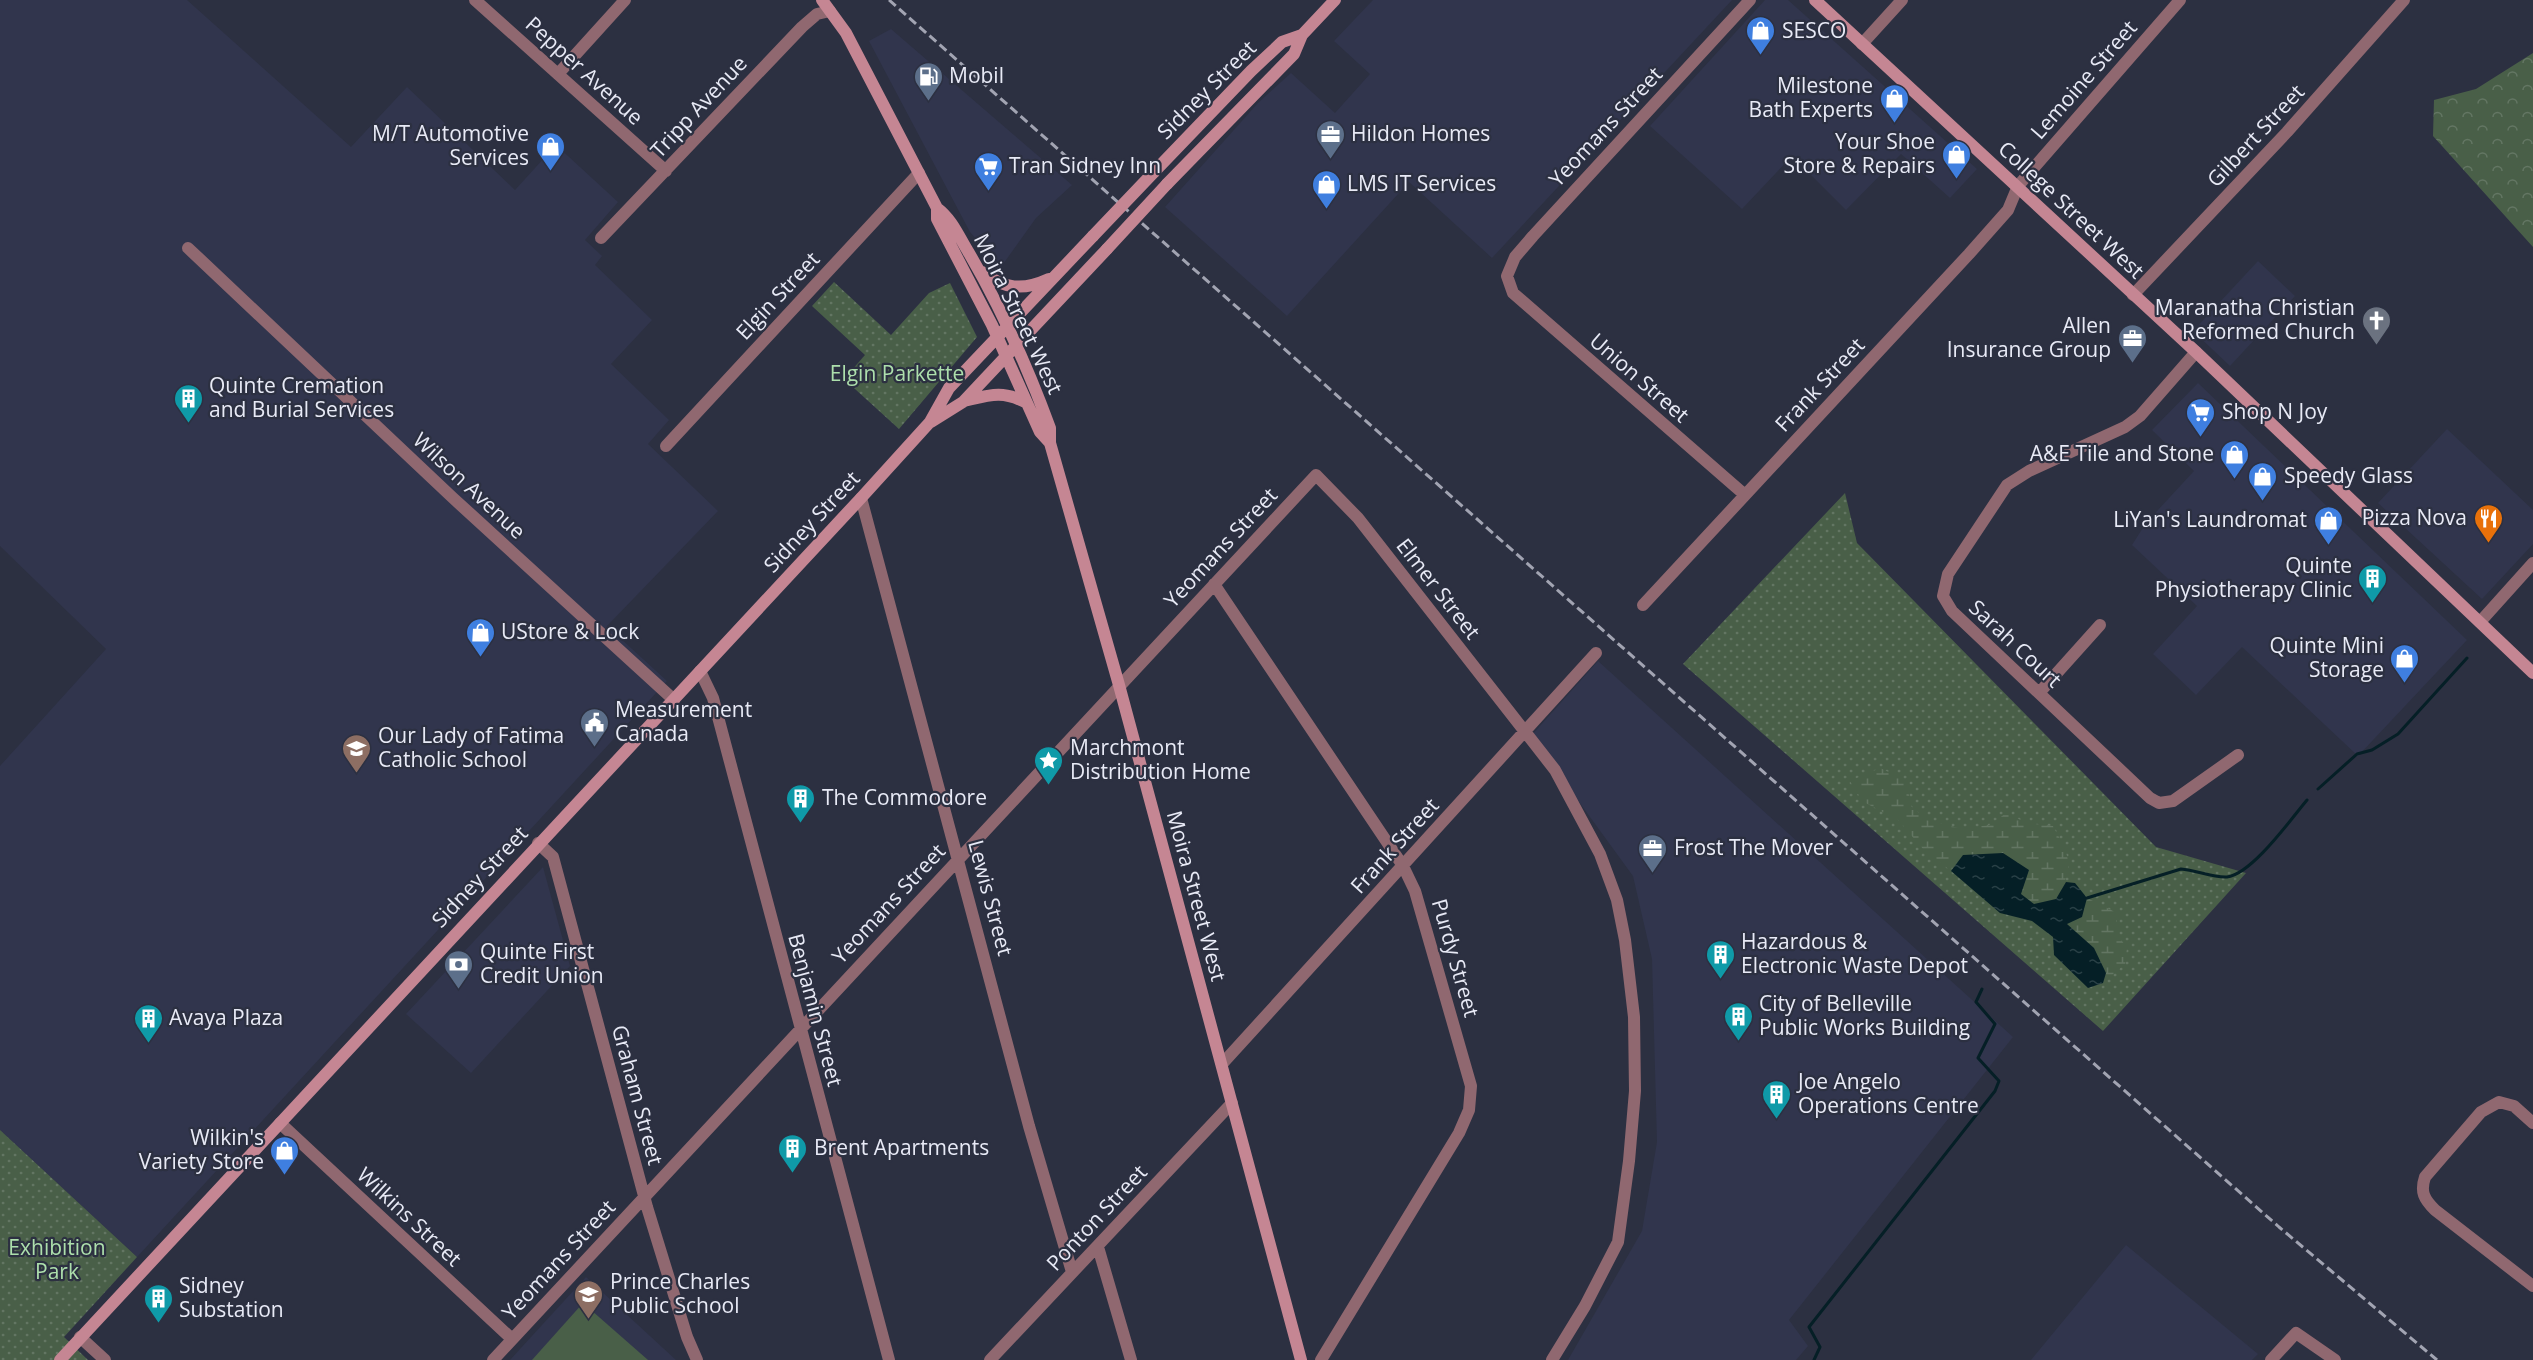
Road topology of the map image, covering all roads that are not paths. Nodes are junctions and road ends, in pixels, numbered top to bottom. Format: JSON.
{"nodes":[{"id":1,"x":475,"y":0,"type":"edge"},
{"id":2,"x":625,"y":0,"type":"edge"},
{"id":3,"x":822,"y":0,"type":"edge"},
{"id":4,"x":1335,"y":0,"type":"edge"},
{"id":5,"x":1750,"y":0,"type":"edge"},
{"id":6,"x":1815,"y":0,"type":"edge"},
{"id":7,"x":1902,"y":0,"type":"edge"},
{"id":8,"x":2180,"y":0,"type":"edge"},
{"id":9,"x":2404,"y":0,"type":"edge"},
{"id":10,"x":830,"y":11,"type":"junction"},
{"id":11,"x":1302,"y":35,"type":"junction"},
{"id":12,"x":1862,"y":44,"type":"junction"},
{"id":13,"x":558,"y":74,"type":"junction"},
{"id":14,"x":666,"y":171,"type":"junction"},
{"id":15,"x":919,"y":173,"type":"junction"},
{"id":16,"x":2018,"y":186,"type":"junction"},
{"id":17,"x":937,"y":208,"type":"junction"},
{"id":18,"x":601,"y":238,"type":"dead end"},
{"id":19,"x":188,"y":248,"type":"dead end"},
{"id":20,"x":979,"y":270,"type":"junction"},
{"id":21,"x":1055,"y":276,"type":"junction"},
{"id":22,"x":1511,"y":287,"type":"joint"},
{"id":23,"x":2133,"y":296,"type":"junction"},
{"id":24,"x":1007,"y":327,"type":"junction"},
{"id":25,"x":997,"y":338,"type":"junction"},
{"id":26,"x":1016,"y":345,"type":"junction"},
{"id":27,"x":2196,"y":352,"type":"junction"},
{"id":28,"x":1005,"y":357,"type":"junction"},
{"id":29,"x":963,"y":402,"type":"junction"},
{"id":30,"x":1027,"y":404,"type":"junction"},
{"id":31,"x":930,"y":422,"type":"junction"},
{"id":32,"x":1050,"y":442,"type":"junction"},
{"id":33,"x":666,"y":446,"type":"dead end"},
{"id":34,"x":1316,"y":475,"type":"joint"},
{"id":35,"x":1745,"y":495,"type":"junction"},
{"id":36,"x":861,"y":498,"type":"junction"},
{"id":37,"x":2533,"y":563,"type":"edge"},
{"id":38,"x":1214,"y":584,"type":"junction"},
{"id":39,"x":1643,"y":605,"type":"dead end"},
{"id":40,"x":2480,"y":622,"type":"junction"},
{"id":41,"x":2100,"y":625,"type":"dead end"},
{"id":42,"x":1596,"y":653,"type":"dead end"},
{"id":43,"x":700,"y":671,"type":"junction"},
{"id":44,"x":2533,"y":673,"type":"edge"},
{"id":45,"x":1119,"y":685,"type":"junction"},
{"id":46,"x":2039,"y":693,"type":"junction"},
{"id":47,"x":674,"y":700,"type":"junction"},
{"id":48,"x":1525,"y":732,"type":"junction"},
{"id":49,"x":2238,"y":754,"type":"dead end"},
{"id":50,"x":538,"y":843,"type":"junction"},
{"id":51,"x":959,"y":856,"type":"junction"},
{"id":52,"x":1403,"y":866,"type":"junction"},
{"id":53,"x":800,"y":1029,"type":"junction"},
{"id":54,"x":1222,"y":1064,"type":"junction"},
{"id":55,"x":1232,"y":1103,"type":"junction"},
{"id":56,"x":280,"y":1123,"type":"junction"},
{"id":57,"x":2533,"y":1123,"type":"edge"},
{"id":58,"x":645,"y":1197,"type":"junction"},
{"id":59,"x":1098,"y":1247,"type":"junction"},
{"id":60,"x":1072,"y":1272,"type":"junction"},
{"id":61,"x":2533,"y":1286,"type":"edge"},
{"id":62,"x":80,"y":1337,"type":"junction"},
{"id":63,"x":512,"y":1339,"type":"junction"},
{"id":64,"x":60,"y":1360,"type":"edge"},
{"id":65,"x":105,"y":1360,"type":"edge"},
{"id":66,"x":493,"y":1360,"type":"edge"},
{"id":67,"x":698,"y":1360,"type":"edge"},
{"id":68,"x":889,"y":1360,"type":"edge"},
{"id":69,"x":990,"y":1360,"type":"edge"},
{"id":70,"x":1131,"y":1360,"type":"edge"},
{"id":71,"x":1301,"y":1360,"type":"edge"},
{"id":72,"x":1321,"y":1360,"type":"edge"},
{"id":73,"x":1552,"y":1360,"type":"edge"},
{"id":74,"x":2271,"y":1360,"type":"edge"},
{"id":75,"x":2335,"y":1360,"type":"edge"}],
"edges":[{"from":1,"to":13,"type":"street","name":"Pepper Avenue"},
{"from":2,"to":13,"type":"street"},
{"from":3,"to":10,"type":"main road","name":"Moira Street West"},
{"from":4,"to":11,"type":"main road","name":"Sidney Street"},
{"from":5,"to":22,"type":"street","name":"Yeomans Street"},
{"from":6,"to":12,"type":"main road","name":"College Street West"},
{"from":7,"to":12,"type":"street"},
{"from":8,"to":16,"type":"street","name":"Lemoine Street"},
{"from":9,"to":23,"type":"street","name":"Gilbert Street"},
{"from":10,"to":14,"type":"street","name":"Tripp Avenue"},
{"from":10,"to":15,"type":"main road","name":"Moira Street West"},
{"from":11,"to":21,"type":"main road","name":"Sidney Street","bridge":true},
{"from":11,"to":26,"type":"main road","name":"Sidney Street","bridge":true},
{"from":12,"to":16,"type":"main road","name":"College Street West"},
{"from":13,"to":14,"type":"street","name":"Pepper Avenue"},
{"from":14,"to":18,"type":"street","name":"Tripp Avenue"},
{"from":15,"to":17,"type":"main road","name":"Moira Street West"},
{"from":15,"to":33,"type":"street","name":"Elgin Street"},
{"from":16,"to":23,"type":"main road","name":"College Street West"},
{"from":16,"to":35,"type":"street","name":"Frank Street"},
{"from":17,"to":20,"type":"main road","name":"Moira Street West"},
{"from":17,"to":25,"type":"main road","name":"Moira Street West"},
{"from":19,"to":47,"type":"street","name":"Wilson Avenue"},
{"from":20,"to":21,"type":"main road"},
{"from":20,"to":24,"type":"main road","name":"Moira Street West"},
{"from":21,"to":24,"type":"main road","name":"Sidney Street"},
{"from":22,"to":35,"type":"street","name":"Union Street"},
{"from":23,"to":27,"type":"main road","name":"College Street West"},
{"from":24,"to":25,"type":"main road","name":"Sidney Street"},
{"from":24,"to":26,"type":"main road","name":"Moira Street West"},
{"from":25,"to":28,"type":"main road","name":"Moira Street West"},
{"from":25,"to":31,"type":"main road","name":"Sidney Street"},
{"from":26,"to":28,"type":"main road","name":"Sidney Street"},
{"from":26,"to":32,"type":"main road","name":"Moira Street West"},
{"from":27,"to":40,"type":"main road","name":"College Street West"},
{"from":27,"to":46,"type":"street","name":"Sarah Court"},
{"from":28,"to":29,"type":"main road","name":"Sidney Street"},
{"from":28,"to":30,"type":"main road","name":"Moira Street West"},
{"from":29,"to":30,"type":"main road"},
{"from":29,"to":31,"type":"main road","name":"Sidney Street"},
{"from":30,"to":32,"type":"main road","name":"Moira Street West"},
{"from":31,"to":36,"type":"main road","name":"Sidney Street"},
{"from":32,"to":45,"type":"main road","name":"Moira Street West"},
{"from":34,"to":38,"type":"street","name":"Yeomans Street"},
{"from":34,"to":48,"type":"street","name":"Elmer Street"},
{"from":35,"to":39,"type":"street","name":"Frank Street"},
{"from":36,"to":43,"type":"main road","name":"Sidney Street"},
{"from":36,"to":51,"type":"street","name":"Lewis Street"},
{"from":37,"to":40,"type":"street"},
{"from":38,"to":45,"type":"street","name":"Yeomans Street"},
{"from":38,"to":52,"type":"street","name":"Purdy Street"},
{"from":40,"to":44,"type":"main road","name":"College Street West"},
{"from":41,"to":46,"type":"street"},
{"from":42,"to":48,"type":"street","name":"Frank Street"},
{"from":43,"to":47,"type":"main road","name":"Sidney Street"},
{"from":43,"to":53,"type":"street","name":"Benjamin Street"},
{"from":45,"to":51,"type":"street","name":"Yeomans Street"},
{"from":45,"to":54,"type":"main road","name":"Moira Street West"},
{"from":46,"to":49,"type":"street","name":"Sarah Court"},
{"from":47,"to":50,"type":"main road","name":"Sidney Street"},
{"from":48,"to":52,"type":"street","name":"Frank Street"},
{"from":48,"to":73,"type":"street","name":"Elmer Street"},
{"from":50,"to":56,"type":"main road","name":"Sidney Street"},
{"from":50,"to":58,"type":"street","name":"Graham Street"},
{"from":51,"to":53,"type":"street","name":"Yeomans Street"},
{"from":51,"to":60,"type":"street","name":"Lewis Street"},
{"from":52,"to":54,"type":"street","name":"Frank Street"},
{"from":52,"to":72,"type":"street","name":"Purdy Street"},
{"from":53,"to":58,"type":"street","name":"Yeomans Street"},
{"from":53,"to":68,"type":"street","name":"Benjamin Street"},
{"from":54,"to":55,"type":"main road","name":"Moira Street West"},
{"from":55,"to":59,"type":"street","name":"Ponton Street"},
{"from":55,"to":71,"type":"main road","name":"Moira Street West"},
{"from":56,"to":62,"type":"main road","name":"Sidney Street"},
{"from":56,"to":63,"type":"street","name":"Wilkins Street"},
{"from":57,"to":61,"type":"street"},
{"from":58,"to":63,"type":"street","name":"Yeomans Street"},
{"from":58,"to":67,"type":"street","name":"Graham Street"},
{"from":59,"to":60,"type":"street","name":"Ponton Street"},
{"from":59,"to":70,"type":"street"},
{"from":60,"to":69,"type":"street","name":"Ponton Street"},
{"from":62,"to":64,"type":"main road","name":"Sidney Street"},
{"from":62,"to":65,"type":"street"},
{"from":63,"to":66,"type":"street","name":"Yeomans Street"},
{"from":74,"to":75,"type":"street"}]}
